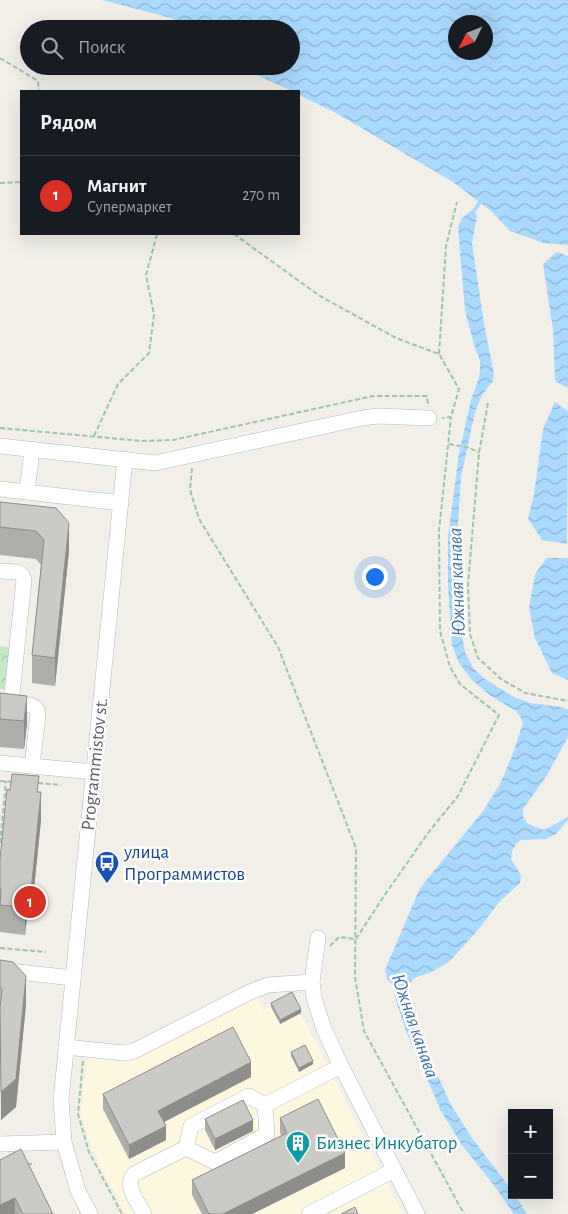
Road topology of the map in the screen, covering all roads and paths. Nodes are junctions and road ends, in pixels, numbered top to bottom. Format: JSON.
{"nodes":[{"id":1,"x":0,"y":58,"type":"edge"},
{"id":2,"x":20,"y":70,"type":"edge"},
{"id":3,"x":28,"y":75,"type":"edge"},
{"id":4,"x":39,"y":90,"type":"edge"},
{"id":5,"x":0,"y":182,"type":"edge"},
{"id":6,"x":20,"y":182,"type":"edge"},
{"id":7,"x":457,"y":202,"type":"dead end"},
{"id":8,"x":157,"y":235,"type":"edge"},
{"id":9,"x":235,"y":235,"type":"edge"},
{"id":10,"x":439,"y":354,"type":"junction"},
{"id":11,"x":488,"y":403,"type":"dead end"},
{"id":12,"x":451,"y":417,"type":"junction"},
{"id":13,"x":429,"y":418,"type":"junction"},
{"id":14,"x":0,"y":428,"type":"edge"},
{"id":15,"x":94,"y":437,"type":"junction"},
{"id":16,"x":448,"y":444,"type":"junction"},
{"id":17,"x":0,"y":446,"type":"edge"},
{"id":18,"x":32,"y":450,"type":"junction"},
{"id":19,"x":479,"y":453,"type":"junction"},
{"id":20,"x":193,"y":455,"type":"junction"},
{"id":21,"x":125,"y":459,"type":"junction"},
{"id":22,"x":0,"y":489,"type":"edge"},
{"id":23,"x":27,"y":492,"type":"junction"},
{"id":24,"x":121,"y":503,"type":"junction"},
{"id":25,"x":0,"y":570,"type":"edge"},
{"id":26,"x":568,"y":701,"type":"edge"},
{"id":27,"x":6,"y":702,"type":"edge"},
{"id":28,"x":0,"y":763,"type":"edge"},
{"id":29,"x":32,"y":766,"type":"junction"},
{"id":30,"x":94,"y":772,"type":"junction"},
{"id":31,"x":0,"y":780,"type":"edge"},
{"id":32,"x":6,"y":781,"type":"junction"},
{"id":33,"x":15,"y":782,"type":"edge"},
{"id":34,"x":34,"y":783,"type":"edge"},
{"id":35,"x":61,"y":785,"type":"dead end"},
{"id":36,"x":0,"y":843,"type":"edge"},
{"id":37,"x":318,"y":938,"type":"joint"},
{"id":38,"x":356,"y":939,"type":"junction"},
{"id":39,"x":0,"y":948,"type":"edge"},
{"id":40,"x":46,"y":952,"type":"dead end"},
{"id":41,"x":0,"y":970,"type":"edge"},
{"id":42,"x":73,"y":978,"type":"junction"},
{"id":43,"x":312,"y":982,"type":"junction"},
{"id":44,"x":66,"y":1047,"type":"junction"},
{"id":45,"x":85,"y":1050,"type":"junction"},
{"id":46,"x":341,"y":1066,"type":"junction"},
{"id":47,"x":265,"y":1105,"type":"junction"},
{"id":48,"x":64,"y":1142,"type":"junction"},
{"id":49,"x":0,"y":1144,"type":"edge"},
{"id":50,"x":186,"y":1148,"type":"junction"},
{"id":51,"x":26,"y":1164,"type":"edge"},
{"id":52,"x":35,"y":1164,"type":"dead end"},
{"id":53,"x":394,"y":1170,"type":"junction"},
{"id":54,"x":90,"y":1214,"type":"edge"},
{"id":55,"x":122,"y":1214,"type":"edge"},
{"id":56,"x":144,"y":1214,"type":"edge"},
{"id":57,"x":309,"y":1214,"type":"edge"},
{"id":58,"x":417,"y":1214,"type":"edge"},
{"id":59,"x":464,"y":1214,"type":"edge"}],
"edges":[{"from":1,"to":2,"type":"path"},
{"from":3,"to":4,"type":"path"},
{"from":5,"to":6,"type":"path"},
{"from":7,"to":10,"type":"path"},
{"from":8,"to":15,"type":"path"},
{"from":9,"to":10,"type":"path"},
{"from":10,"to":12,"type":"path"},
{"from":11,"to":19,"type":"path"},
{"from":12,"to":13,"type":"path"},
{"from":12,"to":16,"type":"path"},
{"from":13,"to":15,"type":"path"},
{"from":13,"to":20,"type":"street"},
{"from":14,"to":15,"type":"path"},
{"from":16,"to":19,"type":"path"},
{"from":16,"to":38,"type":"path"},
{"from":17,"to":18,"type":"street"},
{"from":18,"to":21,"type":"street"},
{"from":18,"to":23,"type":"street"},
{"from":19,"to":26,"type":"path"},
{"from":20,"to":21,"type":"street"},
{"from":20,"to":38,"type":"path"},
{"from":21,"to":24,"type":"street","name":"Programmistov st."},
{"from":22,"to":23,"type":"street"},
{"from":23,"to":24,"type":"street"},
{"from":24,"to":30,"type":"street","name":"Programmistov st."},
{"from":25,"to":27,"type":"street"},
{"from":27,"to":29,"type":"street"},
{"from":28,"to":29,"type":"street"},
{"from":29,"to":30,"type":"street"},
{"from":30,"to":42,"type":"street","name":"Programmistov st."},
{"from":31,"to":32,"type":"path"},
{"from":32,"to":33,"type":"path"},
{"from":32,"to":36,"type":"path"},
{"from":34,"to":35,"type":"path"},
{"from":37,"to":38,"type":"path"},
{"from":37,"to":43,"type":"street"},
{"from":38,"to":59,"type":"path"},
{"from":39,"to":40,"type":"path"},
{"from":41,"to":42,"type":"street"},
{"from":42,"to":44,"type":"street","name":"Programmistov st."},
{"from":43,"to":45,"type":"street"},
{"from":43,"to":46,"type":"street"},
{"from":44,"to":45,"type":"street"},
{"from":44,"to":48,"type":"street","name":"Programmistov st."},
{"from":45,"to":55,"type":"path"},
{"from":46,"to":47,"type":"street"},
{"from":46,"to":53,"type":"street"},
{"from":47,"to":50,"type":"street"},
{"from":47,"to":50,"type":"street"},
{"from":48,"to":49,"type":"street"},
{"from":48,"to":54,"type":"street","name":"Programmistov st."},
{"from":50,"to":56,"type":"street"},
{"from":51,"to":52,"type":"path"},
{"from":53,"to":57,"type":"street"},
{"from":53,"to":58,"type":"street"}]}
